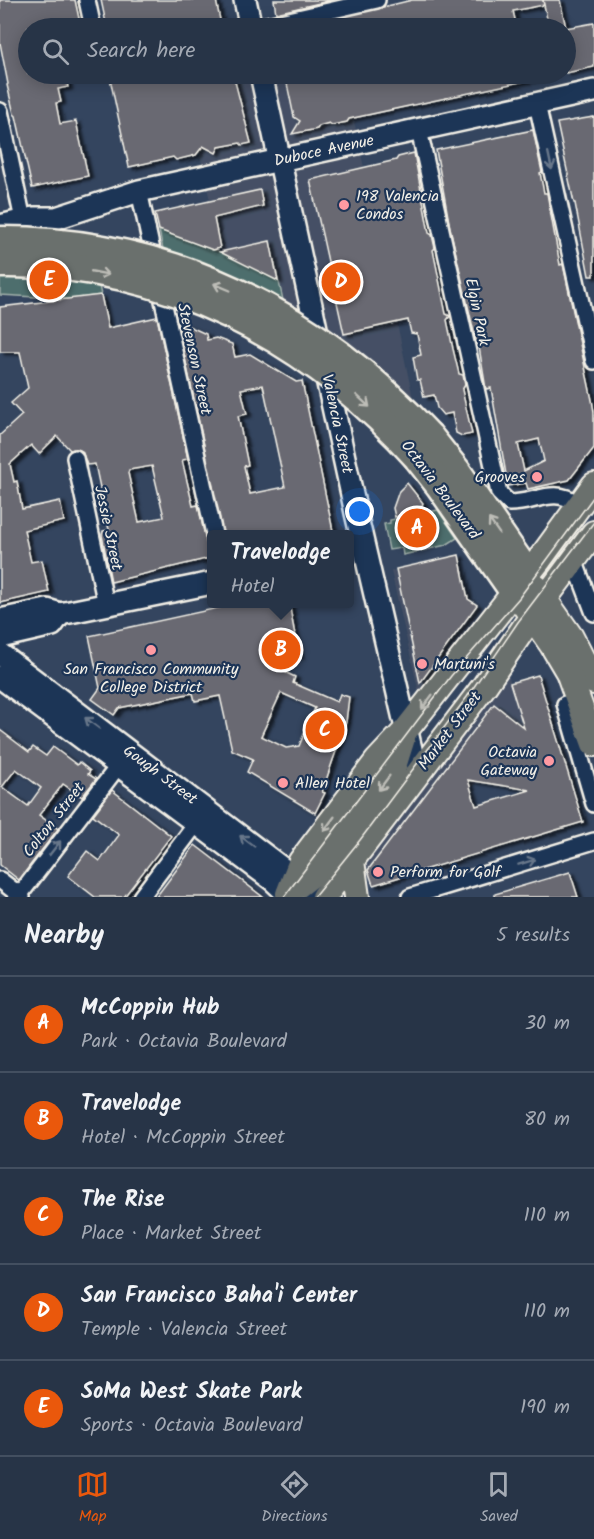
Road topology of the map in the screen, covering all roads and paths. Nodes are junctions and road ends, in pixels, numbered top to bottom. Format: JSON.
{"nodes":[{"id":1,"x":87,"y":0,"type":"edge"},
{"id":2,"x":245,"y":0,"type":"edge"},
{"id":3,"x":377,"y":0,"type":"edge"},
{"id":4,"x":91,"y":18,"type":"edge"},
{"id":5,"x":250,"y":18,"type":"edge"},
{"id":6,"x":297,"y":18,"type":"edge"},
{"id":7,"x":263,"y":84,"type":"edge"},
{"id":8,"x":594,"y":91,"type":"edge"},
{"id":9,"x":537,"y":104,"type":"junction"},
{"id":10,"x":0,"y":111,"type":"edge"},
{"id":11,"x":418,"y":130,"type":"junction"},
{"id":12,"x":280,"y":161,"type":"junction"},
{"id":13,"x":139,"y":191,"type":"junction"},
{"id":14,"x":56,"y":218,"type":"junction"},
{"id":15,"x":23,"y":220,"type":"junction"},
{"id":16,"x":0,"y":226,"type":"edge"},
{"id":17,"x":0,"y":243,"type":"edge"},
{"id":18,"x":0,"y":263,"type":"edge"},
{"id":19,"x":594,"y":361,"type":"edge"},
{"id":20,"x":423,"y":447,"type":"junction"},
{"id":21,"x":75,"y":459,"type":"dead end"},
{"id":22,"x":594,"y":484,"type":"edge"},
{"id":23,"x":579,"y":504,"type":"junction"},
{"id":24,"x":213,"y":530,"type":"edge"},
{"id":25,"x":351,"y":530,"type":"edge"},
{"id":26,"x":594,"y":533,"type":"edge"},
{"id":27,"x":355,"y":551,"type":"edge"},
{"id":28,"x":574,"y":560,"type":"junction"},
{"id":29,"x":520,"y":582,"type":"junction"},
{"id":30,"x":207,"y":584,"type":"edge"},
{"id":31,"x":106,"y":605,"type":"junction"},
{"id":32,"x":538,"y":607,"type":"junction"},
{"id":33,"x":594,"y":613,"type":"edge"},
{"id":34,"x":60,"y":614,"type":"junction"},
{"id":35,"x":0,"y":620,"type":"edge"},
{"id":36,"x":0,"y":637,"type":"edge"},
{"id":37,"x":0,"y":654,"type":"edge"},
{"id":38,"x":568,"y":672,"type":"junction"},
{"id":39,"x":0,"y":677,"type":"edge"},
{"id":40,"x":594,"y":682,"type":"edge"},
{"id":41,"x":564,"y":704,"type":"joint"},
{"id":42,"x":406,"y":730,"type":"junction"},
{"id":43,"x":594,"y":744,"type":"edge"},
{"id":44,"x":119,"y":765,"type":"junction"},
{"id":45,"x":417,"y":775,"type":"junction"},
{"id":46,"x":594,"y":804,"type":"edge"},
{"id":47,"x":201,"y":817,"type":"junction"},
{"id":48,"x":594,"y":841,"type":"edge"},
{"id":49,"x":352,"y":861,"type":"junction"},
{"id":50,"x":0,"y":880,"type":"edge"},
{"id":51,"x":302,"y":891,"type":"edge"},
{"id":52,"x":20,"y":896,"type":"edge"},
{"id":53,"x":141,"y":897,"type":"edge"},
{"id":54,"x":357,"y":897,"type":"edge"},
{"id":55,"x":410,"y":897,"type":"edge"}],
"edges":[{"from":1,"to":4,"type":"street"},
{"from":2,"to":5,"type":"main road"},
{"from":3,"to":6,"type":"street"},
{"from":7,"to":12,"type":"main road","name":"Valencia Street"},
{"from":8,"to":9,"type":"main road","name":"Duboce Avenue"},
{"from":9,"to":11,"type":"main road","name":"Duboce Avenue"},
{"from":9,"to":19,"type":"street","one_way":true},
{"from":10,"to":15,"type":"street"},
{"from":11,"to":12,"type":"main road","name":"Duboce Avenue"},
{"from":11,"to":23,"type":"street","name":"Elgin Park"},
{"from":12,"to":13,"type":"main road","name":"Duboce Avenue"},
{"from":12,"to":25,"type":"main road","name":"Valencia Street"},
{"from":13,"to":14,"type":"main road","name":"Duboce Avenue"},
{"from":13,"to":24,"type":"street","name":"Stevenson Street"},
{"from":14,"to":15,"type":"main road","name":"Duboce Avenue"},
{"from":14,"to":17,"type":"main road","name":"Duboce Avenue"},
{"from":15,"to":16,"type":"main road","name":"Duboce Avenue"},
{"from":20,"to":17,"type":"highway","name":"Octavia Boulevard","one_way":true,"bridge":true},
{"from":18,"to":20,"type":"highway","name":"Octavia Boulevard","one_way":true,"bridge":true},
{"from":20,"to":29,"type":"highway","name":"Octavia Boulevard"},
{"from":21,"to":31,"type":"street","name":"Jessie Street"},
{"from":22,"to":23,"type":"main road"},
{"from":23,"to":29,"type":"main road"},
{"from":26,"to":28,"type":"main road","name":"Market Street"},
{"from":27,"to":42,"type":"main road","name":"Valencia Street"},
{"from":28,"to":32,"type":"main road","name":"Market Street"},
{"from":28,"to":33,"type":"street"},
{"from":29,"to":32,"type":"main road","name":"Octavia Boulevard"},
{"from":29,"to":42,"type":"main road","one_way":true},
{"from":30,"to":31,"type":"main road"},
{"from":31,"to":34,"type":"main road"},
{"from":32,"to":38,"type":"main road","name":"Octavia Boulevard"},
{"from":32,"to":40,"type":"main road","name":"Octavia Boulevard"},
{"from":32,"to":45,"type":"main road","name":"Market Street"},
{"from":34,"to":35,"type":"main road"},
{"from":34,"to":36,"type":"main road"},
{"from":47,"to":37,"type":"main road","name":"Gough Street","one_way":true},
{"from":38,"to":41,"type":"main road"},
{"from":38,"to":43,"type":"main road","name":"Octavia Boulevard"},
{"from":39,"to":44,"type":"main road","name":"Gough Street"},
{"from":41,"to":46,"type":"street"},
{"from":42,"to":45,"type":"main road","name":"Valencia Street"},
{"from":42,"to":51,"type":"main road","one_way":true},
{"from":44,"to":47,"type":"main road","name":"Gough Street"},
{"from":52,"to":44,"type":"street","name":"Colton Street","one_way":true},
{"from":45,"to":49,"type":"main road","name":"Market Street"},
{"from":47,"to":51,"type":"main road","name":"Gough Street"},
{"from":47,"to":53,"type":"street"},
{"from":55,"to":48,"type":"street","one_way":true},
{"from":49,"to":51,"type":"main road","name":"Market Street"},
{"from":49,"to":54,"type":"main road"},
{"from":50,"to":52,"type":"street"}]}
